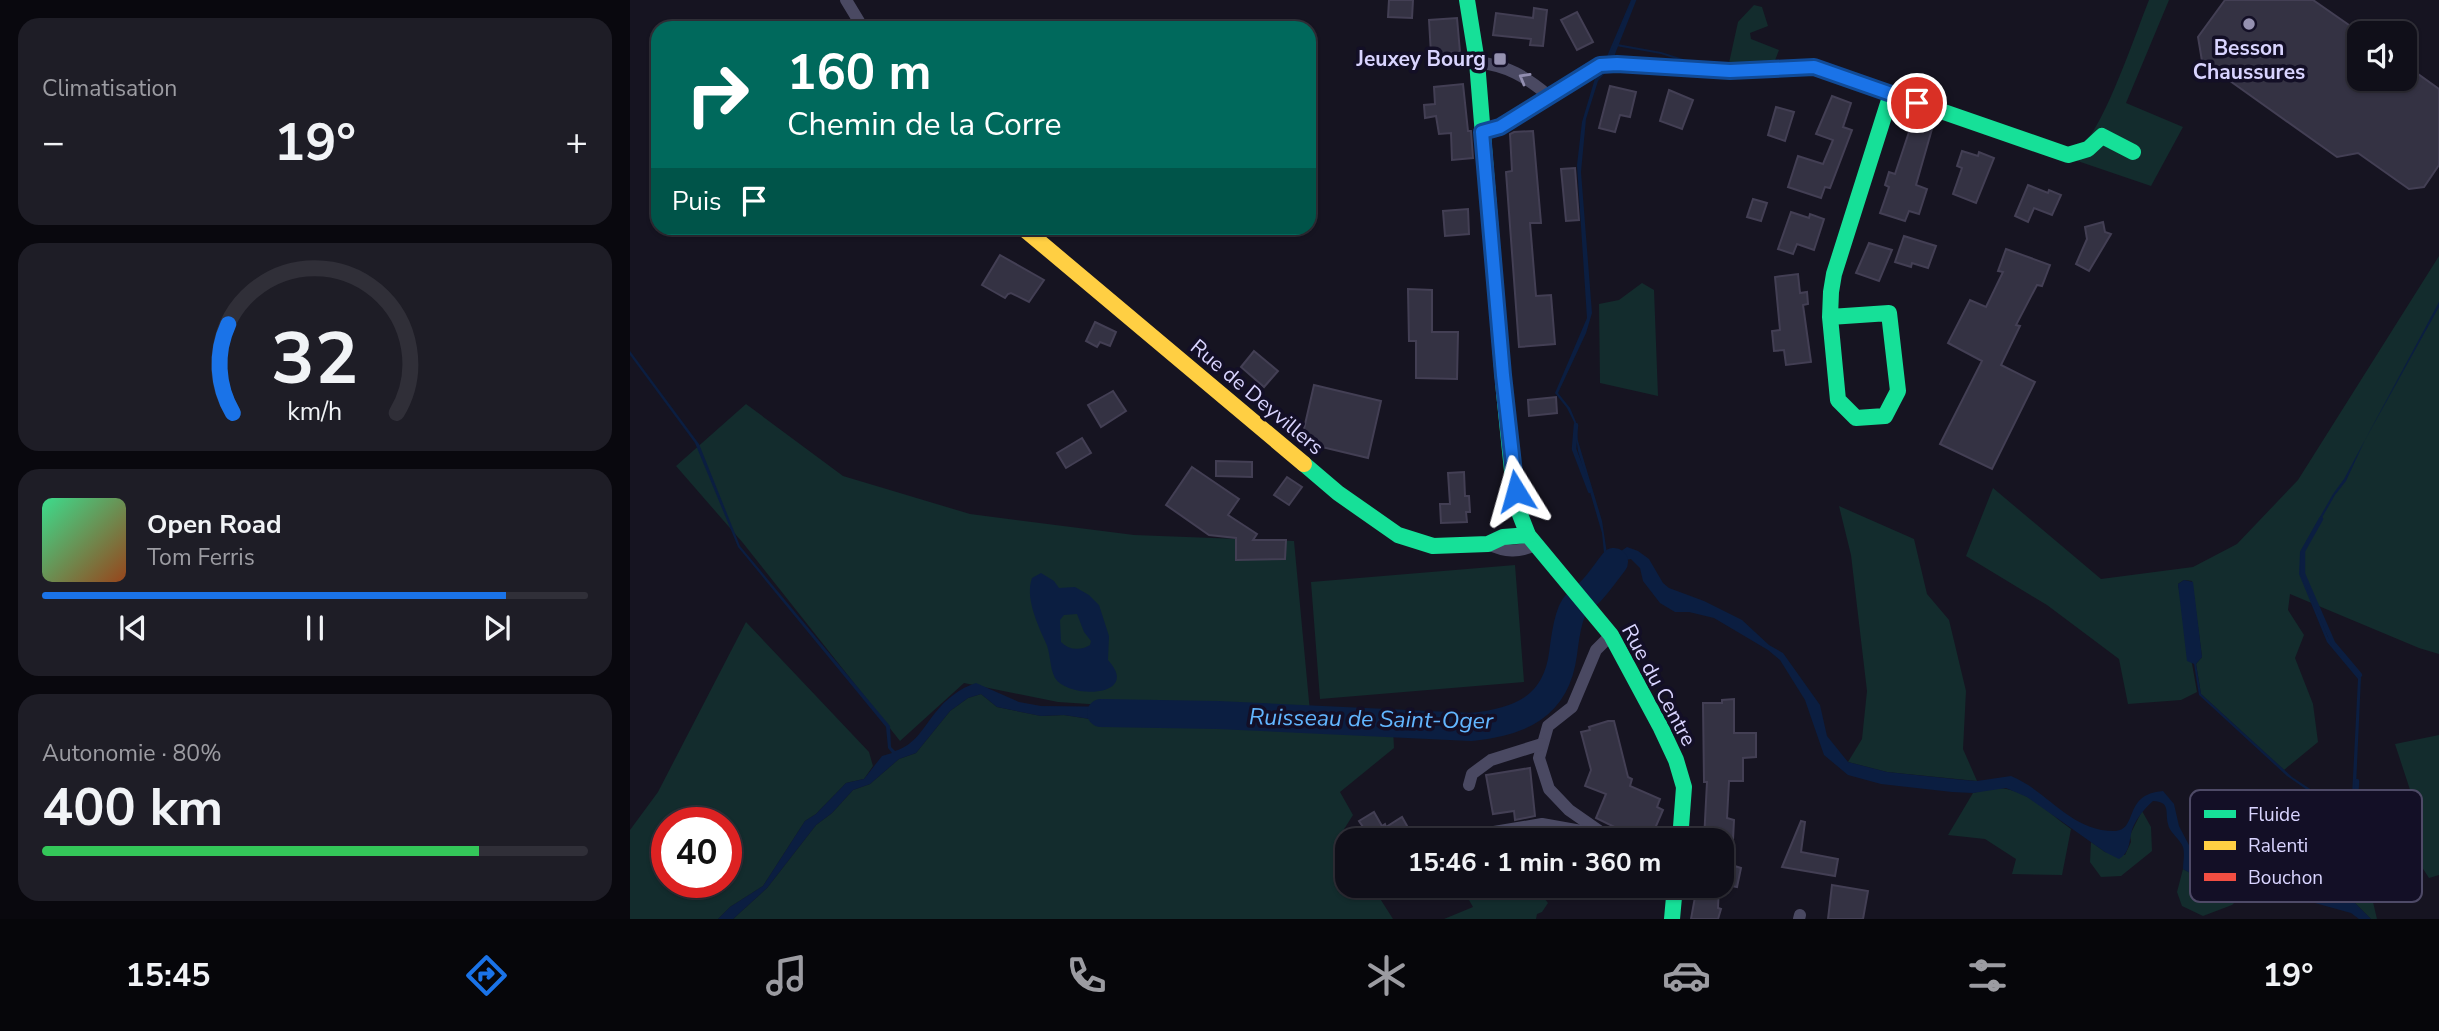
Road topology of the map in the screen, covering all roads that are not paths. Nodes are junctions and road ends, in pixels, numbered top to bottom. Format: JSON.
{"nodes":[{"id":1,"x":846,"y":0,"type":"edge"},
{"id":2,"x":1467,"y":0,"type":"edge"},
{"id":3,"x":859,"y":21,"type":"edge"},
{"id":4,"x":1477,"y":62,"type":"junction"},
{"id":5,"x":1891,"y":94,"type":"junction"},
{"id":6,"x":1549,"y":96,"type":"junction"},
{"id":7,"x":1482,"y":132,"type":"junction"},
{"id":8,"x":2133,"y":152,"type":"dead end"},
{"id":9,"x":1031,"y":235,"type":"edge"},
{"id":10,"x":1830,"y":317,"type":"junction"},
{"id":11,"x":1531,"y":540,"type":"junction"},
{"id":12,"x":1611,"y":635,"type":"junction"},
{"id":13,"x":1542,"y":744,"type":"junction"},
{"id":14,"x":1469,"y":785,"type":"dead end"},
{"id":15,"x":1523,"y":828,"type":"edge"},
{"id":16,"x":1562,"y":828,"type":"edge"},
{"id":17,"x":1594,"y":828,"type":"edge"},
{"id":18,"x":1681,"y":828,"type":"edge"},
{"id":19,"x":1674,"y":898,"type":"edge"},
{"id":20,"x":1672,"y":919,"type":"edge"}],
"edges":[{"from":1,"to":3,"type":"street"},
{"from":2,"to":4,"type":"street"},
{"from":6,"to":4,"type":"street","one_way":true},
{"from":4,"to":7,"type":"street"},
{"from":5,"to":6,"type":"street"},
{"from":5,"to":8,"type":"street"},
{"from":5,"to":10,"type":"street"},
{"from":6,"to":7,"type":"street"},
{"from":7,"to":11,"type":"street"},
{"from":9,"to":11,"type":"street","name":"Rue de Deyvillers"},
{"from":10,"to":10,"type":"street"},
{"from":11,"to":12,"type":"street","name":"Rue du Centre"},
{"from":12,"to":13,"type":"street"},
{"from":12,"to":18,"type":"street","name":"Rue du Centre"},
{"from":13,"to":14,"type":"street"},
{"from":13,"to":17,"type":"street"},
{"from":15,"to":16,"type":"street"},
{"from":19,"to":20,"type":"street"}]}
